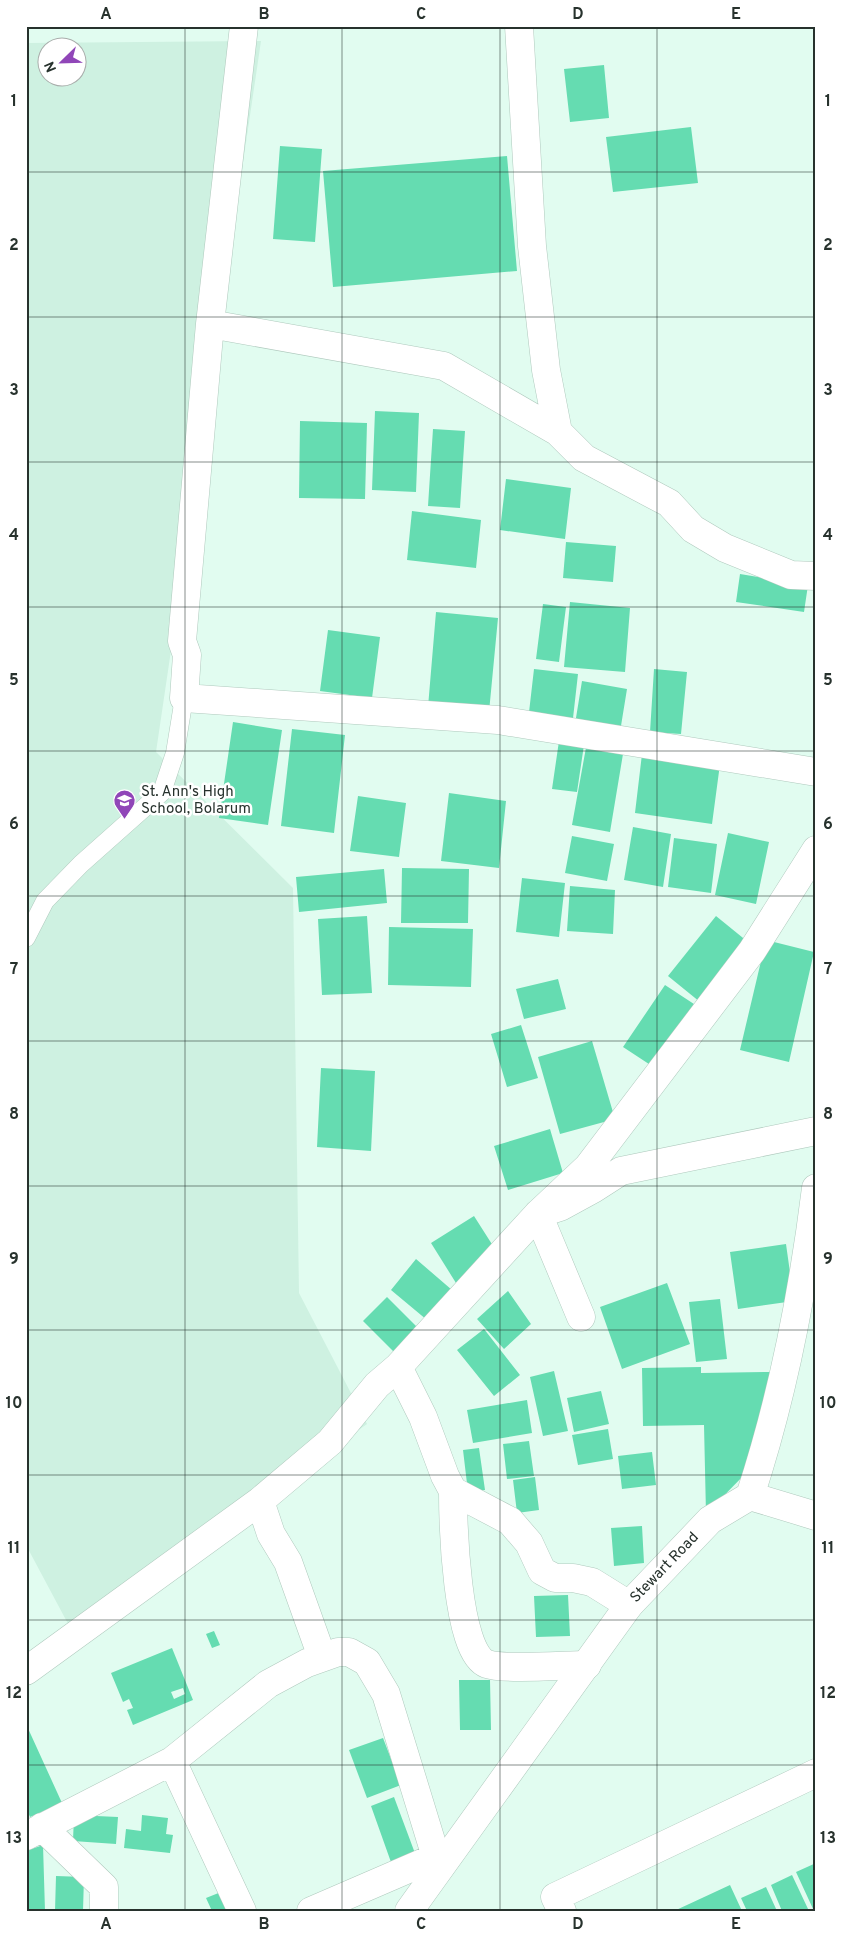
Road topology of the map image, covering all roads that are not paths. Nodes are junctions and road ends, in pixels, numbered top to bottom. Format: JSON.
{"nodes":[{"id":1,"x":244,"y":26,"type":"edge"},
{"id":2,"x":518,"y":26,"type":"edge"},
{"id":3,"x":210,"y":324,"type":"junction"},
{"id":4,"x":558,"y":432,"type":"junction"},
{"id":5,"x":816,"y":576,"type":"edge"},
{"id":6,"x":184,"y":698,"type":"junction"},
{"id":7,"x":816,"y":772,"type":"edge"},
{"id":8,"x":816,"y":850,"type":"edge"},
{"id":9,"x":26,"y":938,"type":"edge"},
{"id":10,"x":816,"y":1131,"type":"edge"},
{"id":11,"x":816,"y":1188,"type":"edge"},
{"id":12,"x":538,"y":1214,"type":"junction"},
{"id":13,"x":813,"y":1240,"type":"edge"},
{"id":14,"x":581,"y":1317,"type":"dead end"},
{"id":15,"x":398,"y":1367,"type":"junction"},
{"id":16,"x":453,"y":1491,"type":"junction"},
{"id":17,"x":750,"y":1496,"type":"junction"},
{"id":18,"x":260,"y":1501,"type":"junction"},
{"id":19,"x":816,"y":1516,"type":"edge"},
{"id":20,"x":629,"y":1605,"type":"junction"},
{"id":21,"x":322,"y":1657,"type":"junction"},
{"id":22,"x":587,"y":1665,"type":"junction"},
{"id":23,"x":26,"y":1672,"type":"edge"},
{"id":24,"x":172,"y":1761,"type":"junction"},
{"id":25,"x":816,"y":1773,"type":"edge"},
{"id":26,"x":34,"y":1831,"type":"edge"},
{"id":27,"x":104,"y":1911,"type":"edge"},
{"id":28,"x":242,"y":1911,"type":"edge"},
{"id":29,"x":311,"y":1911,"type":"edge"},
{"id":30,"x":409,"y":1911,"type":"edge"},
{"id":31,"x":562,"y":1911,"type":"edge"}],
"edges":[{"from":1,"to":3,"type":"street"},
{"from":2,"to":4,"type":"street"},
{"from":3,"to":4,"type":"street"},
{"from":3,"to":6,"type":"street"},
{"from":4,"to":5,"type":"street"},
{"from":6,"to":7,"type":"street"},
{"from":6,"to":9,"type":"lane"},
{"from":8,"to":12,"type":"street"},
{"from":10,"to":12,"type":"street"},
{"from":11,"to":13,"type":"street"},
{"from":12,"to":14,"type":"street"},
{"from":12,"to":15,"type":"street"},
{"from":13,"to":17,"type":"street"},
{"from":15,"to":16,"type":"street"},
{"from":15,"to":18,"type":"street"},
{"from":16,"to":20,"type":"street"},
{"from":16,"to":22,"type":"street"},
{"from":17,"to":19,"type":"street"},
{"from":17,"to":20,"type":"street","name":"Stewart Road"},
{"from":18,"to":21,"type":"street"},
{"from":18,"to":23,"type":"street"},
{"from":20,"to":22,"type":"street","name":"Stewart Road"},
{"from":21,"to":24,"type":"street"},
{"from":21,"to":29,"type":"street"},
{"from":22,"to":30,"type":"street","name":"Stewart Road"},
{"from":24,"to":26,"type":"street"},
{"from":24,"to":28,"type":"street"},
{"from":25,"to":31,"type":"street"},
{"from":26,"to":27,"type":"street"}]}
